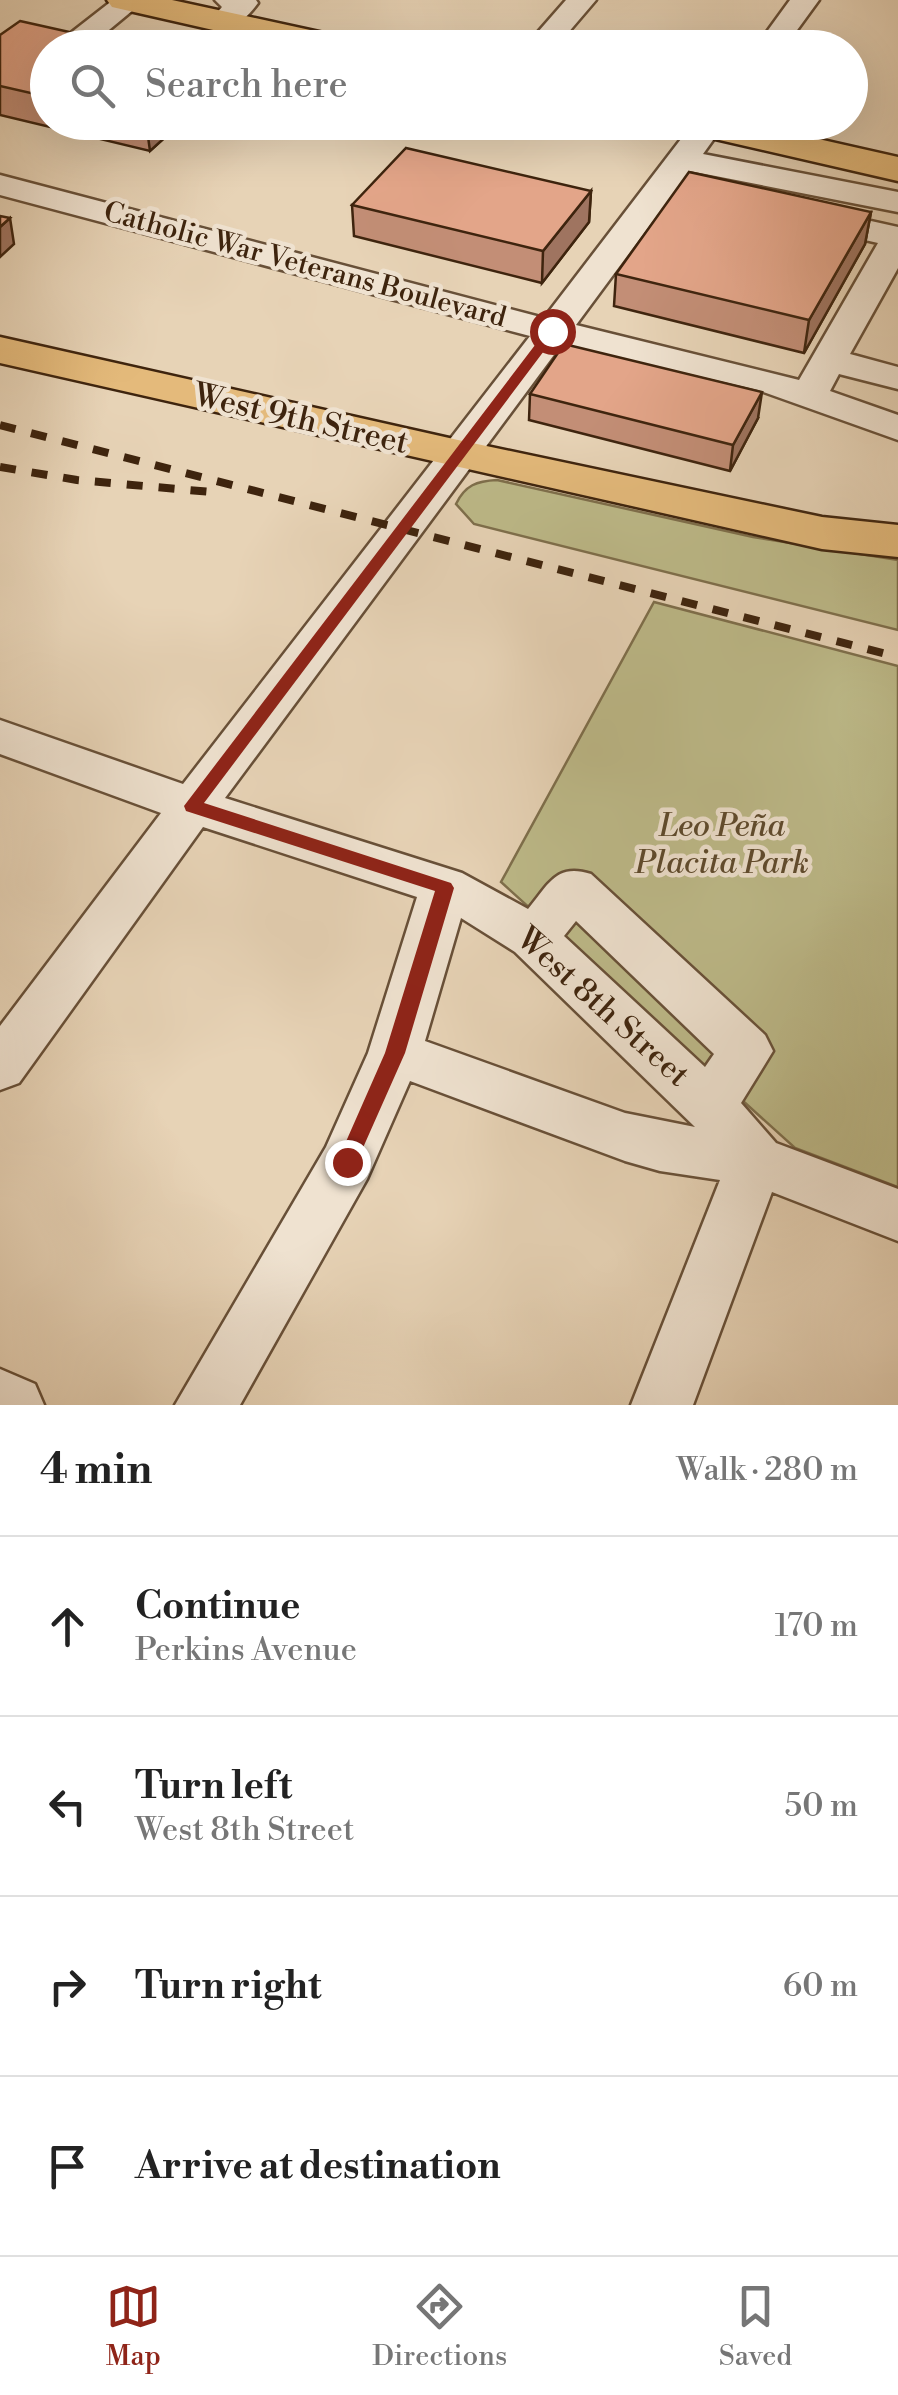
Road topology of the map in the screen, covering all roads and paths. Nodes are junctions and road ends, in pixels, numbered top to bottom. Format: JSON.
{"nodes":[{"id":1,"x":582,"y":0,"type":"edge"},
{"id":2,"x":806,"y":0,"type":"edge"},
{"id":3,"x":143,"y":2,"type":"edge"},
{"id":4,"x":226,"y":11,"type":"edge"},
{"id":5,"x":96,"y":30,"type":"edge"},
{"id":6,"x":286,"y":30,"type":"edge"},
{"id":7,"x":554,"y":30,"type":"edge"},
{"id":8,"x":783,"y":30,"type":"edge"},
{"id":9,"x":699,"y":140,"type":"edge"},
{"id":10,"x":700,"y":140,"type":"edge"},
{"id":11,"x":703,"y":140,"type":"edge"},
{"id":12,"x":706,"y":140,"type":"edge"},
{"id":13,"x":898,"y":170,"type":"edge"},
{"id":14,"x":0,"y":185,"type":"edge"},
{"id":15,"x":898,"y":202,"type":"edge"},
{"id":16,"x":898,"y":237,"type":"edge"},
{"id":17,"x":552,"y":331,"type":"junction"},
{"id":18,"x":0,"y":350,"type":"edge"},
{"id":19,"x":830,"y":360,"type":"junction"},
{"id":20,"x":898,"y":378,"type":"edge"},
{"id":21,"x":810,"y":394,"type":"junction"},
{"id":22,"x":898,"y":428,"type":"edge"},
{"id":23,"x":458,"y":456,"type":"junction"},
{"id":24,"x":898,"y":541,"type":"edge"},
{"id":25,"x":0,"y":736,"type":"edge"},
{"id":26,"x":192,"y":806,"type":"junction"},
{"id":27,"x":445,"y":888,"type":"junction"},
{"id":28,"x":395,"y":1053,"type":"junction"},
{"id":29,"x":0,"y":1067,"type":"edge"},
{"id":30,"x":756,"y":1160,"type":"junction"},
{"id":31,"x":898,"y":1215,"type":"edge"},
{"id":32,"x":0,"y":1399,"type":"edge"},
{"id":33,"x":13,"y":1405,"type":"edge"},
{"id":34,"x":206,"y":1405,"type":"edge"},
{"id":35,"x":662,"y":1405,"type":"edge"}],
"edges":[{"from":1,"to":7,"type":"street"},
{"from":2,"to":8,"type":"street"},
{"from":3,"to":4,"type":"main road"},
{"from":3,"to":5,"type":"street"},
{"from":4,"to":6,"type":"main road"},
{"from":9,"to":17,"type":"street"},
{"from":10,"to":16,"type":"street"},
{"from":11,"to":15,"type":"street"},
{"from":12,"to":13,"type":"main road"},
{"from":14,"to":17,"type":"street","name":"Catholic War Veterans Boulevard"},
{"from":16,"to":19,"type":"street"},
{"from":17,"to":21,"type":"street","name":"Catholic War Veterans Boulevard"},
{"from":17,"to":23,"type":"street"},
{"from":18,"to":23,"type":"main road","name":"West 9th Street"},
{"from":19,"to":20,"type":"street"},
{"from":19,"to":21,"type":"street"},
{"from":21,"to":22,"type":"street","name":"Catholic War Veterans Boulevard"},
{"from":23,"to":24,"type":"main road","name":"West 9th Street"},
{"from":23,"to":26,"type":"street"},
{"from":25,"to":26,"type":"street","name":"West 8th Street"},
{"from":26,"to":27,"type":"street","name":"West 8th Street"},
{"from":26,"to":29,"type":"street"},
{"from":27,"to":28,"type":"street"},
{"from":27,"to":30,"type":"street","name":"West 8th Street"},
{"from":28,"to":30,"type":"street"},
{"from":28,"to":34,"type":"street"},
{"from":30,"to":31,"type":"street","name":"West 8th Street"},
{"from":30,"to":35,"type":"street"},
{"from":32,"to":33,"type":"street"}]}
